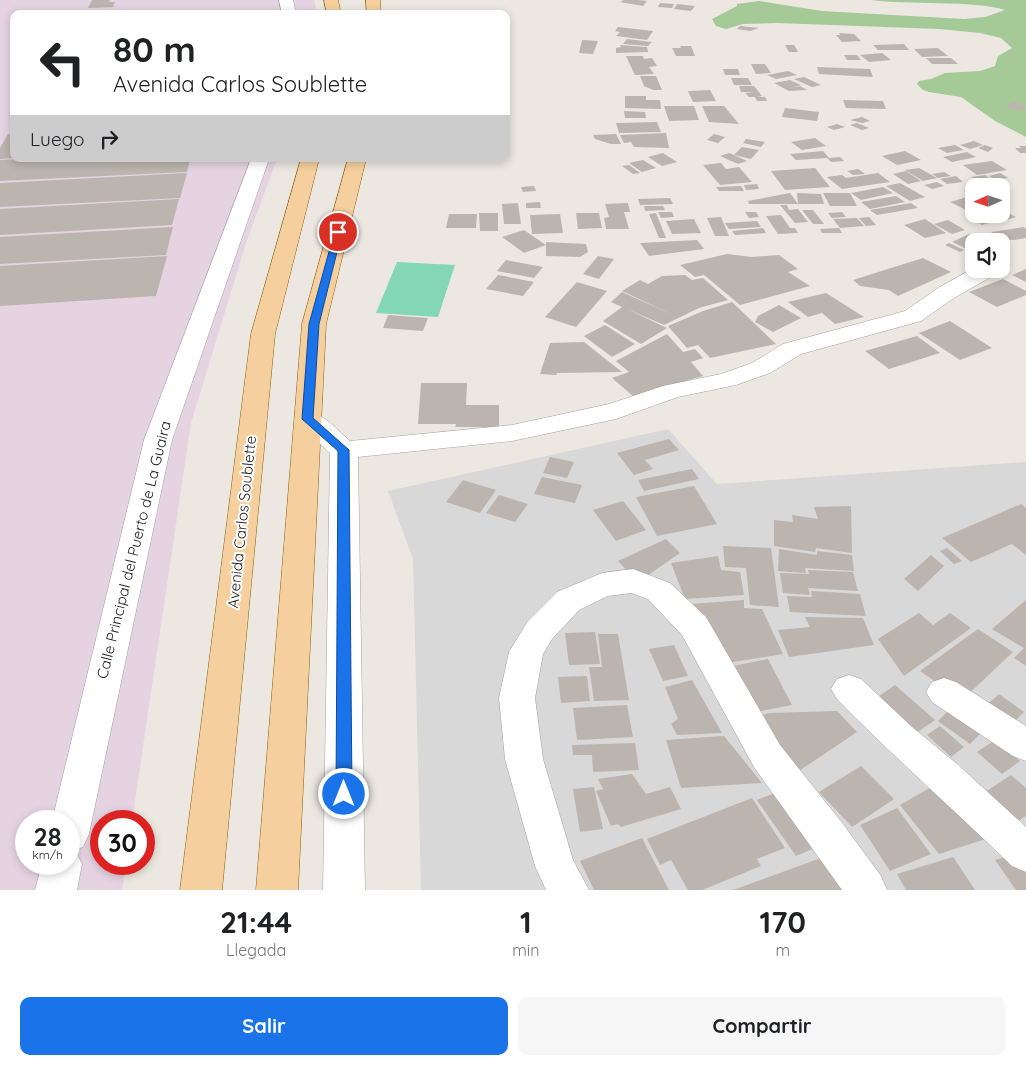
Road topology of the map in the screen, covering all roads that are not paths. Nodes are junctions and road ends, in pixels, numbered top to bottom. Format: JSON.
{"nodes":[{"id":1,"x":259,"y":162,"type":"edge"},
{"id":2,"x":309,"y":162,"type":"edge"},
{"id":3,"x":356,"y":162,"type":"edge"},
{"id":4,"x":971,"y":278,"type":"edge"},
{"id":5,"x":308,"y":419,"type":"junction"},
{"id":6,"x":344,"y":450,"type":"junction"},
{"id":7,"x":849,"y":689,"type":"dead end"},
{"id":8,"x":944,"y":692,"type":"dead end"},
{"id":9,"x":1026,"y":745,"type":"edge"},
{"id":10,"x":74,"y":810,"type":"edge"},
{"id":11,"x":1026,"y":853,"type":"edge"},
{"id":12,"x":59,"y":875,"type":"edge"},
{"id":13,"x":56,"y":890,"type":"edge"},
{"id":14,"x":201,"y":890,"type":"edge"},
{"id":15,"x":277,"y":890,"type":"edge"},
{"id":16,"x":344,"y":890,"type":"edge"},
{"id":17,"x":568,"y":890,"type":"edge"},
{"id":18,"x":866,"y":890,"type":"edge"}],
"edges":[{"from":1,"to":10,"type":"street","name":"Calle Principal del Puerto de La Guaira"},
{"from":2,"to":14,"type":"main road","name":"Avenida Carlos Soublette"},
{"from":3,"to":5,"type":"main road"},
{"from":4,"to":6,"type":"street"},
{"from":5,"to":6,"type":"street"},
{"from":5,"to":15,"type":"main road"},
{"from":6,"to":16,"type":"street"},
{"from":7,"to":11,"type":"street"},
{"from":8,"to":9,"type":"street"},
{"from":12,"to":13,"type":"street"},
{"from":17,"to":18,"type":"street"}]}
